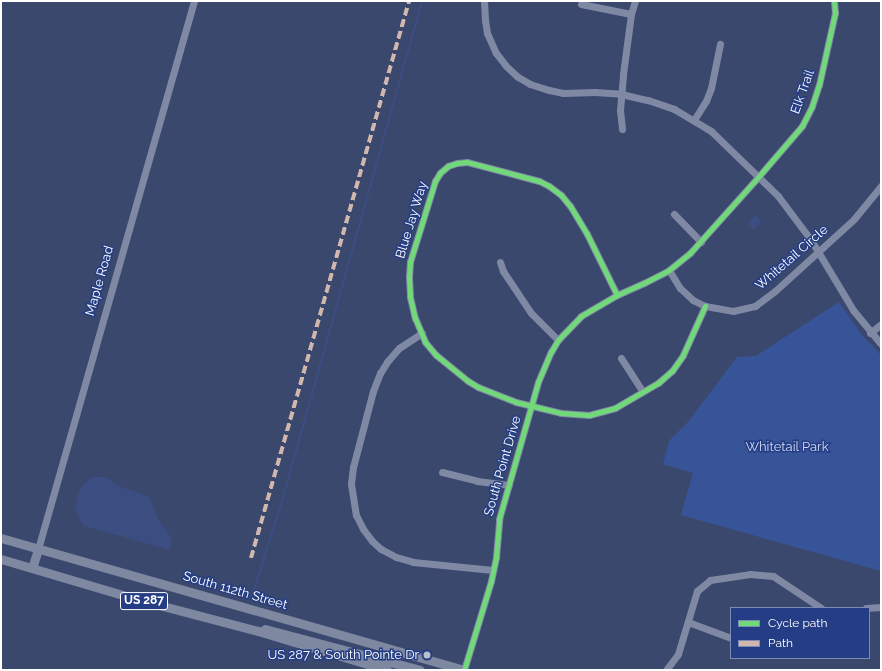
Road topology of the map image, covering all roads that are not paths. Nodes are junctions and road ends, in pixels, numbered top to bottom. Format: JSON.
{"nodes":[{"id":1,"x":194,"y":1,"type":"edge"},
{"id":2,"x":484,"y":1,"type":"edge"},
{"id":3,"x":635,"y":1,"type":"edge"},
{"id":4,"x":834,"y":1,"type":"edge"},
{"id":5,"x":582,"y":4,"type":"dead end"},
{"id":6,"x":631,"y":14,"type":"junction"},
{"id":7,"x":720,"y":44,"type":"dead end"},
{"id":8,"x":621,"y":94,"type":"junction"},
{"id":9,"x":694,"y":120,"type":"junction"},
{"id":10,"x":622,"y":129,"type":"dead end"},
{"id":11,"x":760,"y":176,"type":"junction"},
{"id":12,"x":881,"y":186,"type":"edge"},
{"id":13,"x":674,"y":214,"type":"dead end"},
{"id":14,"x":700,"y":242,"type":"junction"},
{"id":15,"x":818,"y":252,"type":"junction"},
{"id":16,"x":500,"y":262,"type":"dead end"},
{"id":17,"x":669,"y":270,"type":"junction"},
{"id":18,"x":616,"y":295,"type":"junction"},
{"id":19,"x":705,"y":306,"type":"junction"},
{"id":20,"x":881,"y":324,"type":"edge"},
{"id":21,"x":422,"y":333,"type":"junction"},
{"id":22,"x":870,"y":333,"type":"junction"},
{"id":23,"x":558,"y":340,"type":"junction"},
{"id":24,"x":881,"y":344,"type":"edge"},
{"id":25,"x":621,"y":358,"type":"dead end"},
{"id":26,"x":643,"y":392,"type":"junction"},
{"id":27,"x":532,"y":405,"type":"junction"},
{"id":28,"x":442,"y":472,"type":"dead end"},
{"id":29,"x":508,"y":485,"type":"junction"},
{"id":30,"x":1,"y":538,"type":"edge"},
{"id":31,"x":38,"y":549,"type":"junction"},
{"id":32,"x":1,"y":559,"type":"edge"},
{"id":33,"x":32,"y":568,"type":"junction"},
{"id":34,"x":493,"y":570,"type":"junction"},
{"id":35,"x":809,"y":605,"type":"edge"},
{"id":36,"x":881,"y":607,"type":"edge"},
{"id":37,"x":870,"y":608,"type":"edge"},
{"id":38,"x":688,"y":622,"type":"junction"},
{"id":39,"x":258,"y":631,"type":"junction"},
{"id":40,"x":730,"y":638,"type":"edge"},
{"id":41,"x":366,"y":670,"type":"edge"},
{"id":42,"x":387,"y":670,"type":"edge"},
{"id":43,"x":420,"y":670,"type":"edge"},
{"id":44,"x":463,"y":670,"type":"edge"},
{"id":45,"x":666,"y":670,"type":"edge"}],
"edges":[{"from":1,"to":31,"type":"street","name":"Maple Road"},
{"from":2,"to":8,"type":"street"},
{"from":3,"to":6,"type":"street"},
{"from":4,"to":11,"type":"street","name":"Elk Trail"},
{"from":5,"to":6,"type":"street"},
{"from":6,"to":8,"type":"street"},
{"from":7,"to":9,"type":"street"},
{"from":8,"to":9,"type":"street"},
{"from":8,"to":10,"type":"street"},
{"from":9,"to":11,"type":"street"},
{"from":11,"to":14,"type":"street","name":"South Point Drive"},
{"from":11,"to":15,"type":"street"},
{"from":12,"to":15,"type":"street","name":"Whitetail Circle"},
{"from":13,"to":14,"type":"street"},
{"from":14,"to":17,"type":"street","name":"South Point Drive"},
{"from":15,"to":19,"type":"street","name":"Whitetail Circle"},
{"from":15,"to":22,"type":"street"},
{"from":16,"to":23,"type":"street"},
{"from":17,"to":18,"type":"street","name":"South Point Drive"},
{"from":17,"to":19,"type":"street","name":"Whitetail Circle"},
{"from":18,"to":21,"type":"street","name":"Blue Jay Way"},
{"from":18,"to":23,"type":"street","name":"South Point Drive"},
{"from":19,"to":26,"type":"street","name":"Blue Jay Way"},
{"from":20,"to":22,"type":"street"},
{"from":21,"to":27,"type":"street","name":"Blue Jay Way"},
{"from":21,"to":34,"type":"street"},
{"from":22,"to":24,"type":"street"},
{"from":23,"to":27,"type":"street","name":"South Point Drive"},
{"from":25,"to":26,"type":"street"},
{"from":26,"to":27,"type":"street","name":"Blue Jay Way"},
{"from":27,"to":29,"type":"street","name":"South Point Drive"},
{"from":28,"to":29,"type":"street"},
{"from":29,"to":34,"type":"street","name":"South Point Drive"},
{"from":30,"to":31,"type":"main road","name":"South 112th Street","number":"US 287"},
{"from":31,"to":33,"type":"main road","name":"Maple Road"},
{"from":31,"to":44,"type":"main road","name":"South 112th Street","number":"US 287"},
{"from":32,"to":33,"type":"main road","number":"US 287"},
{"from":33,"to":39,"type":"main road","number":"US 287"},
{"from":34,"to":44,"type":"street","name":"South Point Drive"},
{"from":35,"to":38,"type":"street"},
{"from":36,"to":37,"type":"street"},
{"from":38,"to":40,"type":"street"},
{"from":38,"to":45,"type":"street"},
{"from":39,"to":41,"type":"main road"},
{"from":39,"to":42,"type":"main road","number":"US 287"},
{"from":39,"to":43,"type":"main road"}]}
